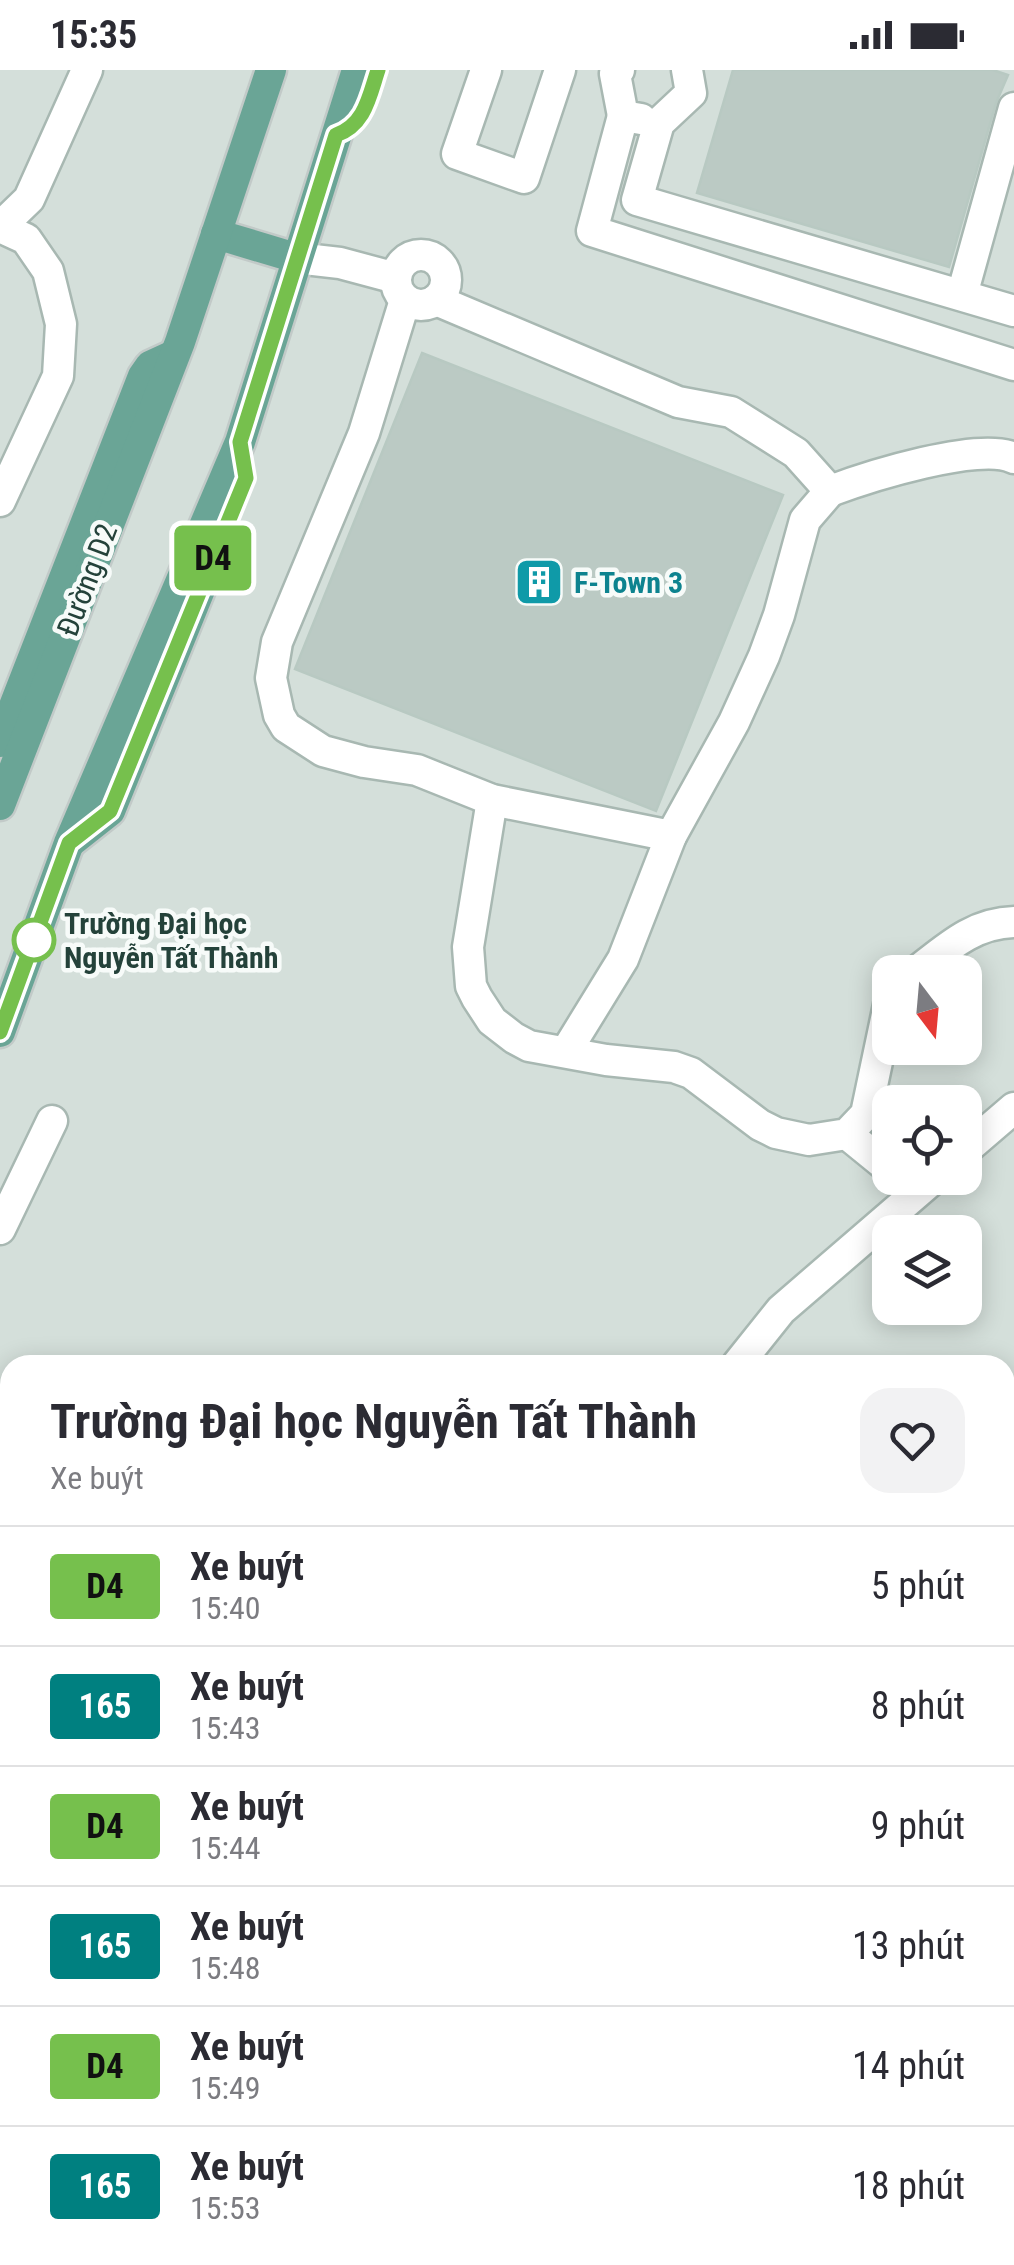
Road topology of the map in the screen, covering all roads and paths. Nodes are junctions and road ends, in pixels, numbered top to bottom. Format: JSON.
{"nodes":[{"id":1,"x":88,"y":70,"type":"edge"},
{"id":2,"x":357,"y":70,"type":"edge"},
{"id":3,"x":378,"y":70,"type":"edge"},
{"id":4,"x":486,"y":70,"type":"edge"},
{"id":5,"x":560,"y":70,"type":"edge"},
{"id":6,"x":619,"y":70,"type":"edge"},
{"id":7,"x":688,"y":70,"type":"edge"},
{"id":8,"x":270,"y":71,"type":"edge"},
{"id":9,"x":1014,"y":108,"type":"edge"},
{"id":10,"x":623,"y":116,"type":"junction"},
{"id":11,"x":659,"y":123,"type":"junction"},
{"id":12,"x":336,"y":135,"type":"junction"},
{"id":13,"x":216,"y":234,"type":"junction"},
{"id":14,"x":296,"y":258,"type":"junction"},
{"id":15,"x":401,"y":289,"type":"junction"},
{"id":16,"x":962,"y":295,"type":"junction"},
{"id":17,"x":436,"y":300,"type":"junction"},
{"id":18,"x":1014,"y":310,"type":"edge"},
{"id":19,"x":174,"y":355,"type":"junction"},
{"id":20,"x":1014,"y":365,"type":"edge"},
{"id":21,"x":1014,"y":458,"type":"edge"},
{"id":22,"x":830,"y":490,"type":"junction"},
{"id":23,"x":0,"y":501,"type":"edge"},
{"id":24,"x":0,"y":742,"type":"edge"},
{"id":25,"x":492,"y":800,"type":"junction"},
{"id":26,"x":0,"y":804,"type":"edge"},
{"id":27,"x":671,"y":836,"type":"junction"},
{"id":28,"x":1014,"y":922,"type":"edge"},
{"id":29,"x":14,"y":952,"type":"edge"},
{"id":30,"x":939,"y":955,"type":"edge"},
{"id":31,"x":0,"y":1032,"type":"edge"},
{"id":32,"x":566,"y":1050,"type":"junction"},
{"id":33,"x":876,"y":1065,"type":"edge"},
{"id":34,"x":1014,"y":1108,"type":"edge"},
{"id":35,"x":52,"y":1121,"type":"dead end"},
{"id":36,"x":847,"y":1134,"type":"junction"},
{"id":37,"x":982,"y":1135,"type":"edge"},
{"id":38,"x":872,"y":1154,"type":"edge"},
{"id":39,"x":903,"y":1195,"type":"edge"},
{"id":40,"x":0,"y":1228,"type":"edge"},
{"id":41,"x":745,"y":1355,"type":"edge"}],
"edges":[{"from":1,"to":23,"type":"street"},
{"from":2,"to":12,"type":"main road"},
{"from":3,"to":12,"type":"main road"},
{"from":4,"to":5,"type":"street"},
{"from":6,"to":10,"type":"street"},
{"from":7,"to":11,"type":"street"},
{"from":8,"to":13,"type":"main road","name":"Đường D2"},
{"from":9,"to":16,"type":"street"},
{"from":10,"to":11,"type":"street"},
{"from":10,"to":20,"type":"street"},
{"from":11,"to":16,"type":"street"},
{"from":12,"to":14,"type":"main road"},
{"from":13,"to":14,"type":"main road"},
{"from":13,"to":19,"type":"main road","name":"Đường D2"},
{"from":14,"to":15,"type":"street"},
{"from":14,"to":29,"type":"main road"},
{"from":15,"to":17,"type":"street"},
{"from":15,"to":17,"type":"street"},
{"from":15,"to":25,"type":"street"},
{"from":16,"to":18,"type":"street"},
{"from":17,"to":22,"type":"street"},
{"from":19,"to":24,"type":"main road","name":"Đường D2"},
{"from":19,"to":26,"type":"main road","name":"Đường D2"},
{"from":21,"to":22,"type":"street"},
{"from":22,"to":27,"type":"street"},
{"from":25,"to":27,"type":"street"},
{"from":25,"to":32,"type":"street"},
{"from":27,"to":32,"type":"street"},
{"from":28,"to":30,"type":"street"},
{"from":29,"to":31,"type":"main road"},
{"from":32,"to":36,"type":"street"},
{"from":33,"to":36,"type":"street"},
{"from":34,"to":37,"type":"street"},
{"from":35,"to":40,"type":"street"},
{"from":36,"to":38,"type":"street"},
{"from":39,"to":41,"type":"street"}]}
